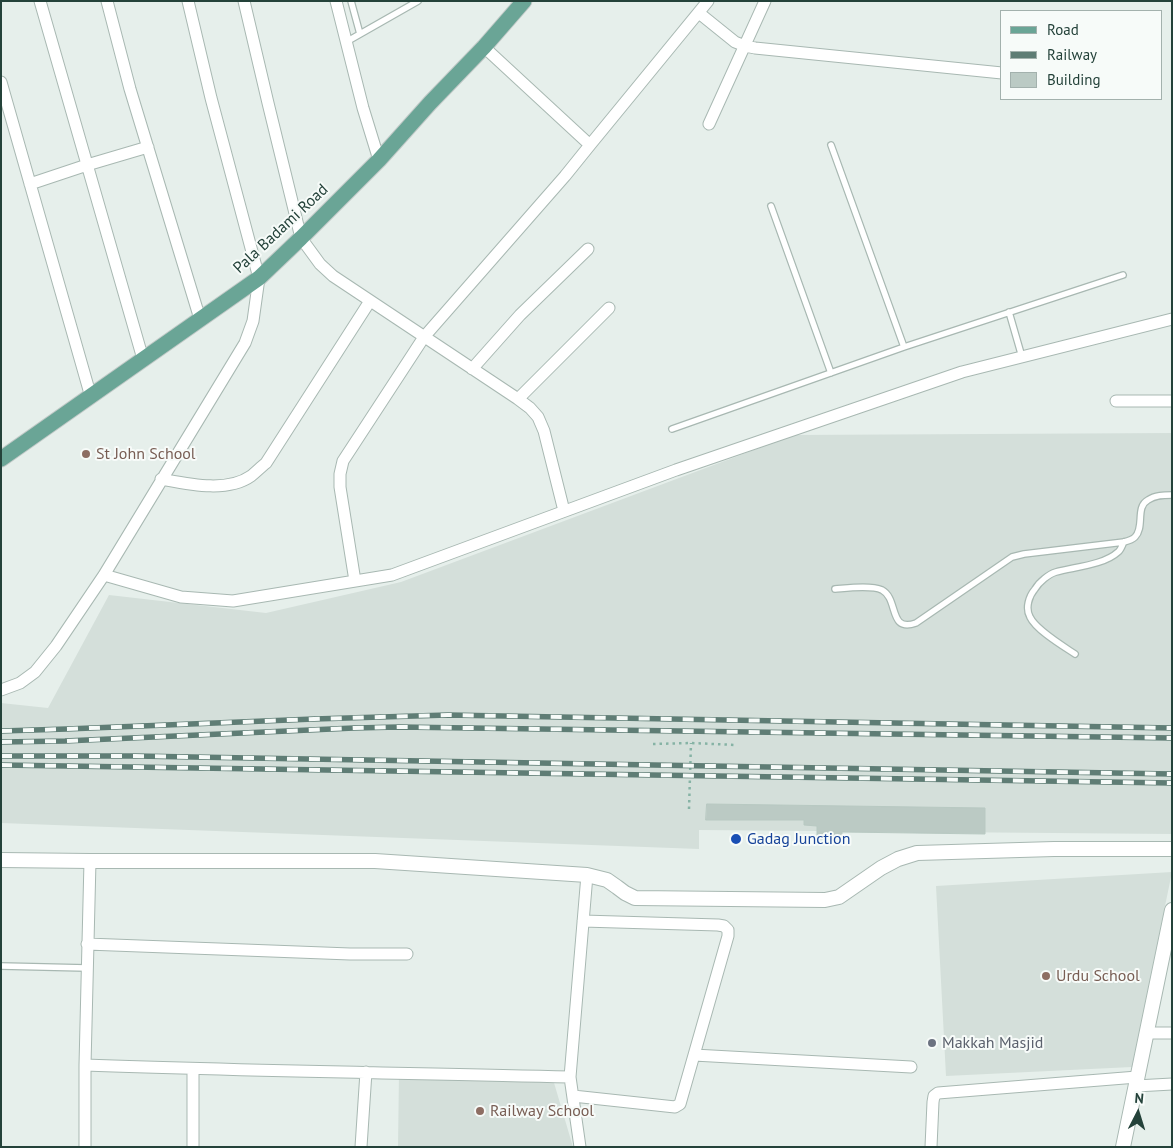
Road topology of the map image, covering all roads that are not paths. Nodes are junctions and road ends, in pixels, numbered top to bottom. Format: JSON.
{"nodes":[{"id":1,"x":40,"y":1,"type":"edge"},
{"id":2,"x":107,"y":1,"type":"edge"},
{"id":3,"x":188,"y":1,"type":"edge"},
{"id":4,"x":244,"y":1,"type":"edge"},
{"id":5,"x":336,"y":1,"type":"edge"},
{"id":6,"x":351,"y":1,"type":"edge"},
{"id":7,"x":418,"y":1,"type":"edge"},
{"id":8,"x":524,"y":1,"type":"edge"},
{"id":9,"x":708,"y":1,"type":"edge"},
{"id":10,"x":765,"y":1,"type":"edge"},
{"id":11,"x":699,"y":13,"type":"junction"},
{"id":12,"x":360,"y":34,"type":"junction"},
{"id":13,"x":346,"y":42,"type":"junction"},
{"id":14,"x":745,"y":46,"type":"junction"},
{"id":15,"x":484,"y":47,"type":"junction"},
{"id":16,"x":1000,"y":73,"type":"edge"},
{"id":17,"x":1,"y":82,"type":"edge"},
{"id":18,"x":710,"y":124,"type":"dead end"},
{"id":19,"x":590,"y":145,"type":"junction"},
{"id":20,"x":831,"y":145,"type":"dead end"},
{"id":21,"x":148,"y":147,"type":"junction"},
{"id":22,"x":379,"y":160,"type":"junction"},
{"id":23,"x":87,"y":165,"type":"junction"},
{"id":24,"x":30,"y":184,"type":"junction"},
{"id":25,"x":772,"y":206,"type":"dead end"},
{"id":26,"x":301,"y":238,"type":"junction"},
{"id":27,"x":588,"y":249,"type":"dead end"},
{"id":28,"x":1123,"y":275,"type":"dead end"},
{"id":29,"x":259,"y":278,"type":"junction"},
{"id":30,"x":370,"y":301,"type":"junction"},
{"id":31,"x":609,"y":308,"type":"dead end"},
{"id":32,"x":1009,"y":312,"type":"junction"},
{"id":33,"x":200,"y":319,"type":"junction"},
{"id":34,"x":1172,"y":319,"type":"edge"},
{"id":35,"x":424,"y":337,"type":"junction"},
{"id":36,"x":904,"y":347,"type":"junction"},
{"id":37,"x":1022,"y":357,"type":"junction"},
{"id":38,"x":143,"y":359,"type":"junction"},
{"id":39,"x":472,"y":369,"type":"junction"},
{"id":40,"x":831,"y":372,"type":"junction"},
{"id":41,"x":91,"y":397,"type":"junction"},
{"id":42,"x":518,"y":399,"type":"junction"},
{"id":43,"x":1116,"y":401,"type":"dead end"},
{"id":44,"x":1172,"y":401,"type":"edge"},
{"id":45,"x":672,"y":429,"type":"dead end"},
{"id":46,"x":1,"y":459,"type":"edge"},
{"id":47,"x":161,"y":479,"type":"junction"},
{"id":48,"x":1172,"y":494,"type":"edge"},
{"id":49,"x":564,"y":511,"type":"junction"},
{"id":50,"x":1124,"y":542,"type":"junction"},
{"id":51,"x":104,"y":575,"type":"junction"},
{"id":52,"x":355,"y":581,"type":"junction"},
{"id":53,"x":835,"y":589,"type":"dead end"},
{"id":54,"x":1075,"y":654,"type":"dead end"},
{"id":55,"x":1,"y":690,"type":"edge"},
{"id":56,"x":1172,"y":849,"type":"edge"},
{"id":57,"x":1,"y":860,"type":"edge"},
{"id":58,"x":90,"y":862,"type":"junction"},
{"id":59,"x":587,"y":875,"type":"junction"},
{"id":60,"x":1172,"y":910,"type":"edge"},
{"id":61,"x":584,"y":921,"type":"junction"},
{"id":62,"x":1169,"y":935,"type":"edge"},
{"id":63,"x":87,"y":944,"type":"junction"},
{"id":64,"x":407,"y":954,"type":"dead end"},
{"id":65,"x":1,"y":966,"type":"edge"},
{"id":66,"x":87,"y":968,"type":"junction"},
{"id":67,"x":1146,"y":1033,"type":"junction"},
{"id":68,"x":1172,"y":1033,"type":"edge"},
{"id":69,"x":694,"y":1055,"type":"junction"},
{"id":70,"x":85,"y":1065,"type":"junction"},
{"id":71,"x":911,"y":1067,"type":"dead end"},
{"id":72,"x":193,"y":1069,"type":"junction"},
{"id":73,"x":366,"y":1072,"type":"junction"},
{"id":74,"x":570,"y":1076,"type":"junction"},
{"id":75,"x":1136,"y":1082,"type":"junction"},
{"id":76,"x":1172,"y":1084,"type":"edge"},
{"id":77,"x":573,"y":1096,"type":"junction"},
{"id":78,"x":85,"y":1147,"type":"edge"},
{"id":79,"x":193,"y":1147,"type":"edge"},
{"id":80,"x":361,"y":1147,"type":"edge"},
{"id":81,"x":580,"y":1147,"type":"edge"},
{"id":82,"x":931,"y":1147,"type":"edge"},
{"id":83,"x":1123,"y":1147,"type":"edge"}],
"edges":[{"from":1,"to":23,"type":"street"},
{"from":2,"to":21,"type":"street"},
{"from":3,"to":29,"type":"street"},
{"from":4,"to":26,"type":"street"},
{"from":5,"to":13,"type":"street"},
{"from":6,"to":12,"type":"lane"},
{"from":7,"to":12,"type":"lane"},
{"from":8,"to":15,"type":"main road","name":"Pala Badami Road"},
{"from":9,"to":11,"type":"street"},
{"from":10,"to":14,"type":"street"},
{"from":11,"to":14,"type":"street"},
{"from":11,"to":19,"type":"street"},
{"from":12,"to":13,"type":"lane"},
{"from":13,"to":22,"type":"street"},
{"from":14,"to":16,"type":"street"},
{"from":14,"to":18,"type":"street"},
{"from":15,"to":19,"type":"street"},
{"from":15,"to":22,"type":"main road","name":"Pala Badami Road"},
{"from":17,"to":24,"type":"street"},
{"from":19,"to":35,"type":"street"},
{"from":20,"to":36,"type":"lane"},
{"from":21,"to":23,"type":"street"},
{"from":21,"to":33,"type":"street"},
{"from":22,"to":26,"type":"main road","name":"Pala Badami Road"},
{"from":23,"to":24,"type":"street"},
{"from":23,"to":38,"type":"street"},
{"from":24,"to":41,"type":"street"},
{"from":25,"to":40,"type":"lane"},
{"from":26,"to":29,"type":"main road","name":"Pala Badami Road"},
{"from":26,"to":30,"type":"street"},
{"from":27,"to":39,"type":"street"},
{"from":28,"to":32,"type":"lane"},
{"from":29,"to":33,"type":"main road","name":"Pala Badami Road"},
{"from":29,"to":47,"type":"street"},
{"from":30,"to":35,"type":"street"},
{"from":30,"to":47,"type":"street"},
{"from":31,"to":42,"type":"street"},
{"from":32,"to":36,"type":"lane"},
{"from":32,"to":37,"type":"lane"},
{"from":33,"to":38,"type":"main road","name":"Pala Badami Road"},
{"from":34,"to":37,"type":"street"},
{"from":35,"to":39,"type":"street"},
{"from":35,"to":52,"type":"street"},
{"from":36,"to":40,"type":"lane"},
{"from":37,"to":49,"type":"street"},
{"from":38,"to":41,"type":"main road","name":"Pala Badami Road"},
{"from":39,"to":42,"type":"street"},
{"from":40,"to":45,"type":"lane"},
{"from":41,"to":46,"type":"main road","name":"Pala Badami Road"},
{"from":42,"to":49,"type":"street"},
{"from":43,"to":44,"type":"street"},
{"from":47,"to":51,"type":"street"},
{"from":48,"to":50,"type":"lane"},
{"from":49,"to":52,"type":"street"},
{"from":50,"to":53,"type":"lane"},
{"from":50,"to":54,"type":"lane"},
{"from":51,"to":52,"type":"street"},
{"from":51,"to":55,"type":"street"},
{"from":56,"to":59,"type":"street"},
{"from":57,"to":58,"type":"street"},
{"from":58,"to":59,"type":"street"},
{"from":58,"to":63,"type":"street"},
{"from":59,"to":61,"type":"street"},
{"from":60,"to":62,"type":"street"},
{"from":61,"to":69,"type":"street"},
{"from":61,"to":74,"type":"street"},
{"from":62,"to":67,"type":"street"},
{"from":63,"to":64,"type":"street"},
{"from":63,"to":66,"type":"street"},
{"from":65,"to":66,"type":"lane"},
{"from":66,"to":70,"type":"street"},
{"from":67,"to":68,"type":"street"},
{"from":67,"to":75,"type":"street"},
{"from":69,"to":71,"type":"street"},
{"from":69,"to":77,"type":"street"},
{"from":70,"to":72,"type":"street"},
{"from":70,"to":78,"type":"street"},
{"from":72,"to":73,"type":"street"},
{"from":72,"to":79,"type":"street"},
{"from":73,"to":74,"type":"street"},
{"from":73,"to":80,"type":"street"},
{"from":74,"to":77,"type":"street"},
{"from":75,"to":76,"type":"street"},
{"from":75,"to":82,"type":"street"},
{"from":75,"to":83,"type":"street"},
{"from":77,"to":81,"type":"street"}]}
